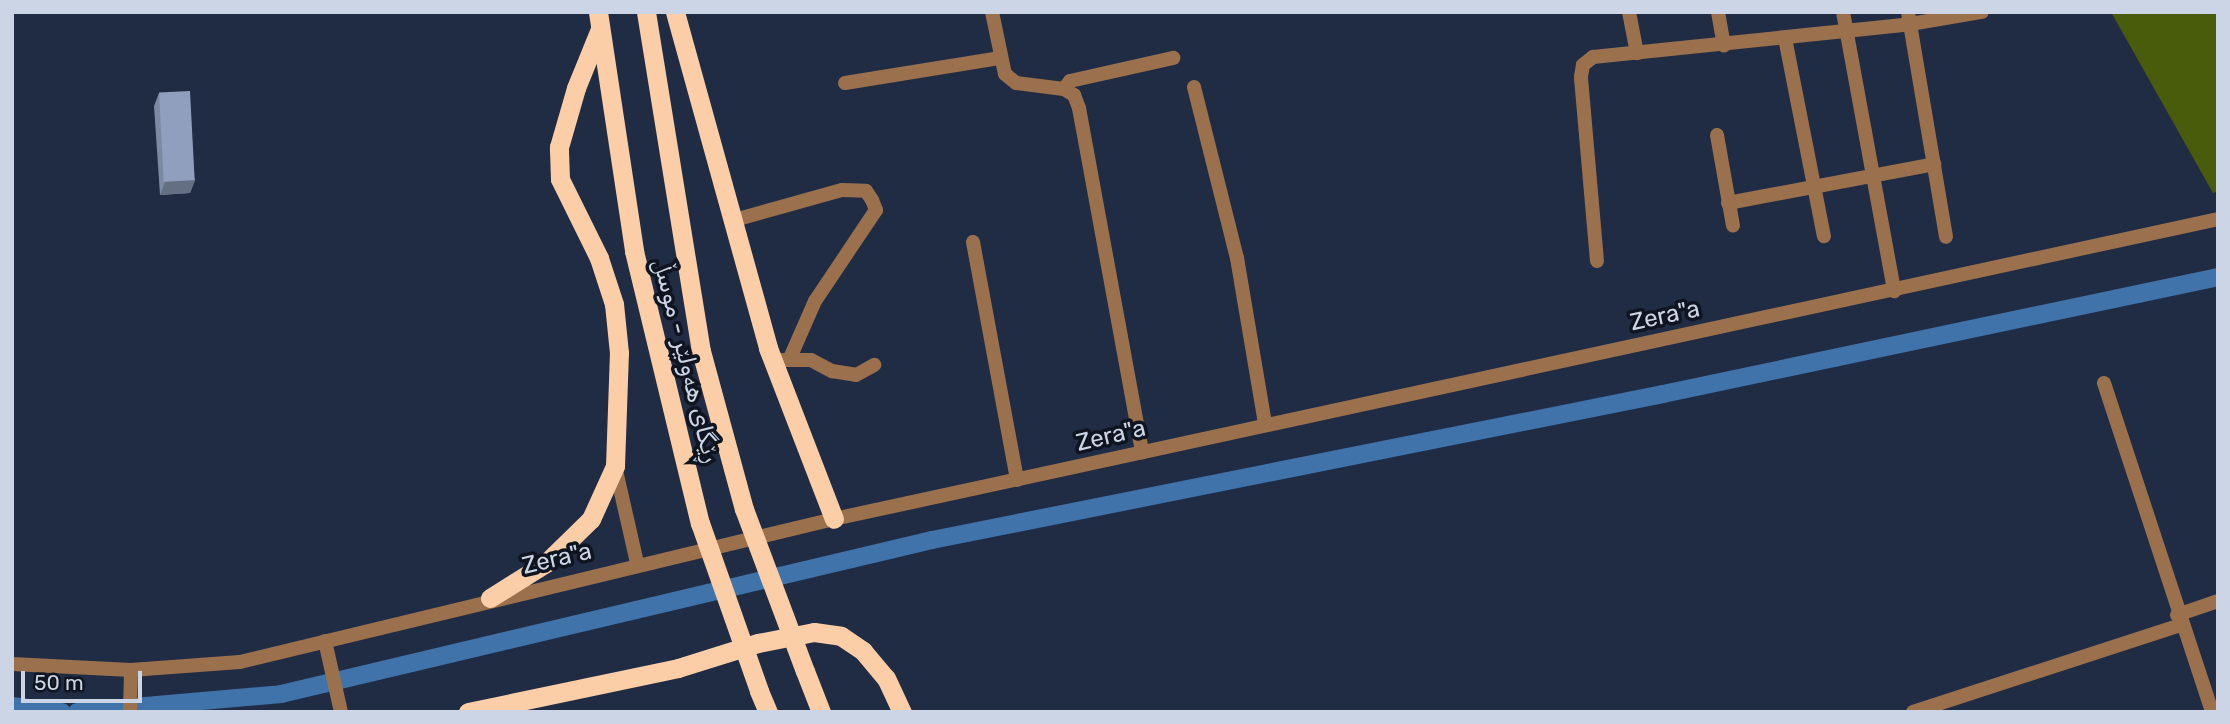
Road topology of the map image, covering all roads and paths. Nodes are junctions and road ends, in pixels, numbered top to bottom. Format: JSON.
{"nodes":[{"id":1,"x":646,"y":12,"type":"edge"},
{"id":2,"x":675,"y":12,"type":"edge"},
{"id":3,"x":992,"y":12,"type":"edge"},
{"id":4,"x":1629,"y":12,"type":"edge"},
{"id":5,"x":1718,"y":12,"type":"edge"},
{"id":6,"x":1843,"y":12,"type":"edge"},
{"id":7,"x":1982,"y":12,"type":"edge"},
{"id":8,"x":1909,"y":18,"type":"edge"},
{"id":9,"x":599,"y":21,"type":"edge"},
{"id":10,"x":1847,"y":32,"type":"junction"},
{"id":11,"x":1785,"y":38,"type":"junction"},
{"id":12,"x":1724,"y":45,"type":"junction"},
{"id":13,"x":1637,"y":53,"type":"junction"},
{"id":14,"x":999,"y":58,"type":"junction"},
{"id":15,"x":1172,"y":58,"type":"dead end"},
{"id":16,"x":845,"y":83,"type":"dead end"},
{"id":17,"x":1194,"y":87,"type":"dead end"},
{"id":18,"x":1064,"y":89,"type":"junction"},
{"id":19,"x":1717,"y":135,"type":"dead end"},
{"id":20,"x":1934,"y":164,"type":"junction"},
{"id":21,"x":1872,"y":175,"type":"junction"},
{"id":22,"x":1813,"y":187,"type":"junction"},
{"id":23,"x":1728,"y":203,"type":"junction"},
{"id":24,"x":2218,"y":219,"type":"edge"},
{"id":25,"x":731,"y":221,"type":"junction"},
{"id":26,"x":1733,"y":226,"type":"dead end"},
{"id":27,"x":1824,"y":236,"type":"dead end"},
{"id":28,"x":1946,"y":237,"type":"dead end"},
{"id":29,"x":973,"y":242,"type":"dead end"},
{"id":30,"x":1597,"y":261,"type":"dead end"},
{"id":31,"x":1894,"y":291,"type":"junction"},
{"id":32,"x":781,"y":360,"type":"junction"},
{"id":33,"x":874,"y":365,"type":"dead end"},
{"id":34,"x":2104,"y":383,"type":"dead end"},
{"id":35,"x":1265,"y":424,"type":"junction"},
{"id":36,"x":1142,"y":452,"type":"junction"},
{"id":37,"x":615,"y":466,"type":"junction"},
{"id":38,"x":1017,"y":480,"type":"junction"},
{"id":39,"x":834,"y":519,"type":"junction"},
{"id":40,"x":637,"y":563,"type":"junction"},
{"id":41,"x":490,"y":598,"type":"junction"},
{"id":42,"x":2218,"y":601,"type":"edge"},
{"id":43,"x":2179,"y":620,"type":"junction"},
{"id":44,"x":325,"y":641,"type":"junction"},
{"id":45,"x":12,"y":664,"type":"edge"},
{"id":46,"x":131,"y":670,"type":"junction"},
{"id":47,"x":340,"y":710,"type":"edge"},
{"id":48,"x":130,"y":712,"type":"edge"},
{"id":49,"x":468,"y":712,"type":"edge"},
{"id":50,"x":768,"y":712,"type":"edge"},
{"id":51,"x":821,"y":712,"type":"edge"},
{"id":52,"x":902,"y":712,"type":"edge"},
{"id":53,"x":1913,"y":712,"type":"edge"},
{"id":54,"x":2212,"y":712,"type":"edge"}],
"edges":[{"from":1,"to":51,"type":"highway","name":"ڕێگای هەولێر - موسڵ","bridge":true},
{"from":2,"to":25,"type":"highway"},
{"from":3,"to":14,"type":"street"},
{"from":4,"to":13,"type":"street"},
{"from":5,"to":12,"type":"street"},
{"from":6,"to":10,"type":"street"},
{"from":7,"to":8,"type":"street"},
{"from":8,"to":10,"type":"street"},
{"from":8,"to":20,"type":"street"},
{"from":9,"to":37,"type":"highway"},
{"from":9,"to":50,"type":"highway","name":"ڕێگای هەولێر - موسڵ","bridge":true},
{"from":10,"to":11,"type":"street"},
{"from":10,"to":21,"type":"street"},
{"from":11,"to":12,"type":"street"},
{"from":11,"to":22,"type":"street"},
{"from":12,"to":13,"type":"street"},
{"from":13,"to":30,"type":"street"},
{"from":14,"to":16,"type":"street"},
{"from":14,"to":18,"type":"street"},
{"from":15,"to":18,"type":"street"},
{"from":17,"to":35,"type":"street"},
{"from":18,"to":36,"type":"street"},
{"from":19,"to":23,"type":"street"},
{"from":20,"to":21,"type":"street"},
{"from":20,"to":28,"type":"street"},
{"from":21,"to":22,"type":"street"},
{"from":21,"to":31,"type":"street"},
{"from":22,"to":23,"type":"street"},
{"from":22,"to":27,"type":"street"},
{"from":23,"to":26,"type":"street"},
{"from":24,"to":31,"type":"street","name":"Zera\"a"},
{"from":25,"to":32,"type":"highway"},
{"from":25,"to":32,"type":"street"},
{"from":29,"to":38,"type":"street"},
{"from":31,"to":35,"type":"street","name":"Zera\"a"},
{"from":32,"to":33,"type":"street"},
{"from":32,"to":39,"type":"highway"},
{"from":34,"to":43,"type":"street"},
{"from":35,"to":36,"type":"street","name":"Zera\"a"},
{"from":36,"to":38,"type":"street","name":"Zera\"a"},
{"from":37,"to":40,"type":"street"},
{"from":37,"to":41,"type":"highway"},
{"from":38,"to":39,"type":"street","name":"Zera\"a"},
{"from":39,"to":40,"type":"street","name":"Zera\"a"},
{"from":40,"to":41,"type":"street","name":"Zera\"a"},
{"from":41,"to":44,"type":"street","name":"Zera\"a"},
{"from":42,"to":43,"type":"street"},
{"from":43,"to":53,"type":"street"},
{"from":43,"to":54,"type":"street"},
{"from":44,"to":46,"type":"street","name":"Zera\"a"},
{"from":44,"to":47,"type":"street"},
{"from":45,"to":46,"type":"street","name":"Zera\"a"},
{"from":46,"to":48,"type":"street"},
{"from":49,"to":52,"type":"highway"}]}
